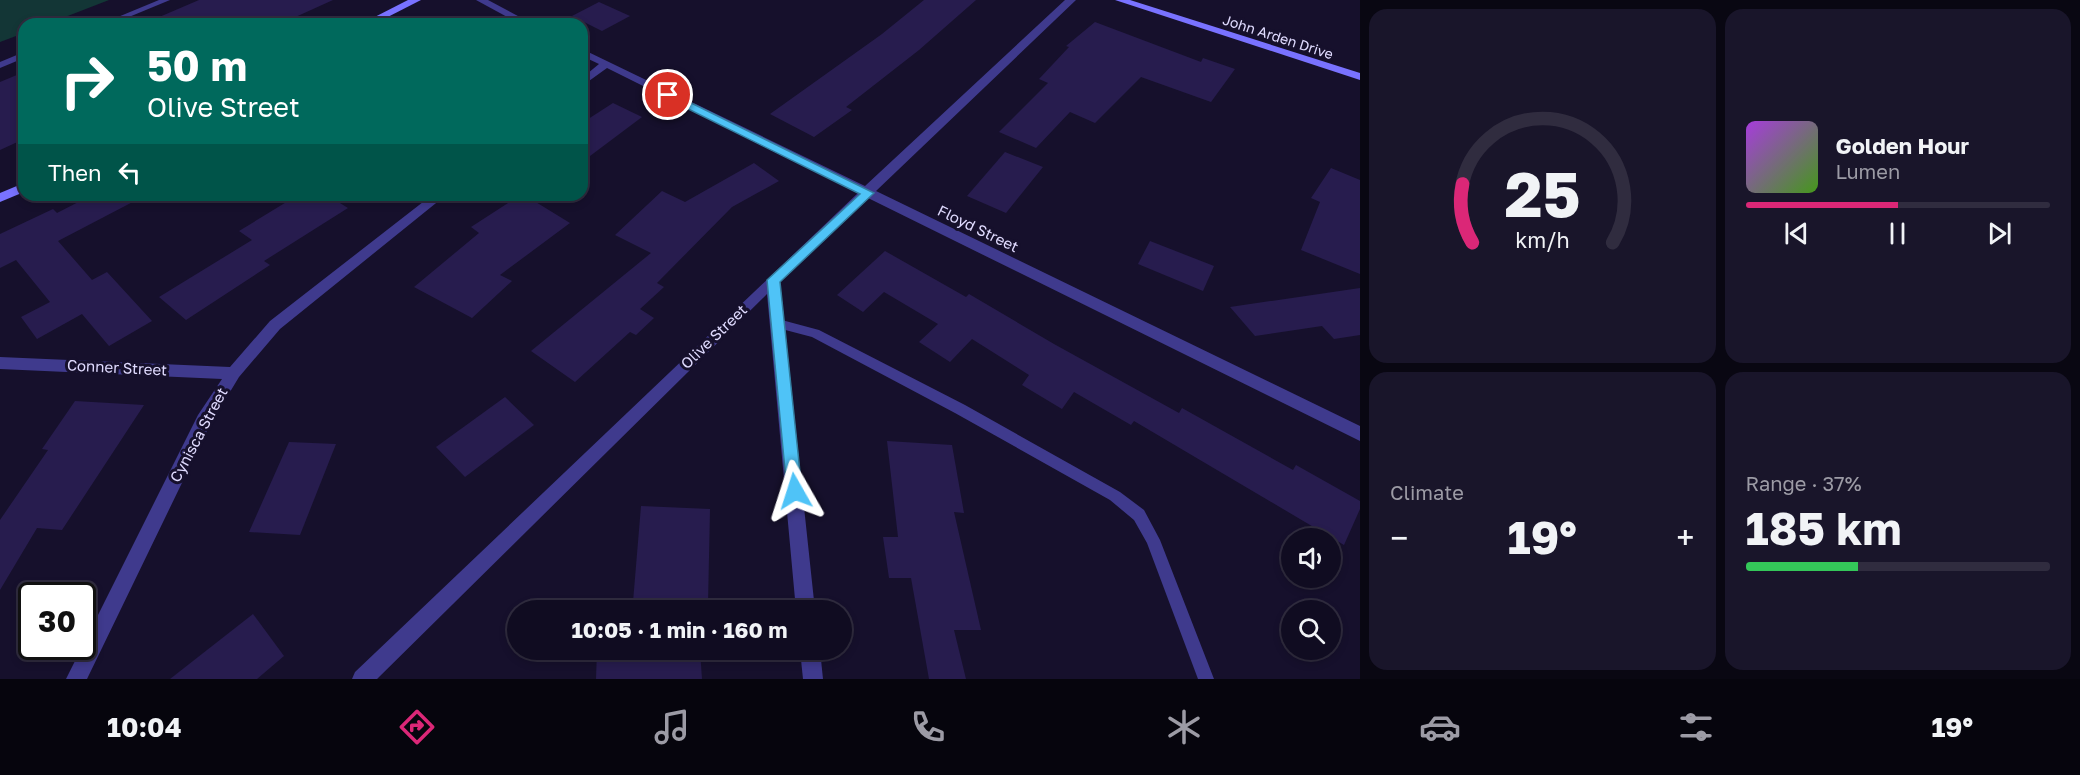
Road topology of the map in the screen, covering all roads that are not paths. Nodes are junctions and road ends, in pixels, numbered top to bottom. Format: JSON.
{"nodes":[{"id":1,"x":166,"y":0,"type":"edge"},
{"id":2,"x":416,"y":0,"type":"edge"},
{"id":3,"x":481,"y":0,"type":"edge"},
{"id":4,"x":1071,"y":0,"type":"edge"},
{"id":5,"x":1120,"y":0,"type":"edge"},
{"id":6,"x":120,"y":18,"type":"edge"},
{"id":7,"x":378,"y":18,"type":"edge"},
{"id":8,"x":516,"y":18,"type":"edge"},
{"id":9,"x":588,"y":55,"type":"edge"},
{"id":10,"x":18,"y":58,"type":"edge"},
{"id":11,"x":606,"y":64,"type":"junction"},
{"id":12,"x":0,"y":65,"type":"edge"},
{"id":13,"x":1360,"y":77,"type":"edge"},
{"id":14,"x":588,"y":78,"type":"edge"},
{"id":15,"x":18,"y":190,"type":"edge"},
{"id":16,"x":868,"y":193,"type":"junction"},
{"id":17,"x":0,"y":198,"type":"edge"},
{"id":18,"x":432,"y":201,"type":"edge"},
{"id":19,"x":773,"y":280,"type":"junction"},
{"id":20,"x":778,"y":324,"type":"junction"},
{"id":21,"x":0,"y":363,"type":"edge"},
{"id":22,"x":234,"y":373,"type":"junction"},
{"id":23,"x":1360,"y":434,"type":"edge"},
{"id":24,"x":805,"y":600,"type":"edge"},
{"id":25,"x":811,"y":660,"type":"edge"},
{"id":26,"x":76,"y":679,"type":"edge"},
{"id":27,"x":362,"y":679,"type":"edge"},
{"id":28,"x":813,"y":679,"type":"edge"},
{"id":29,"x":1206,"y":679,"type":"edge"}],
"edges":[{"from":1,"to":6,"type":"lane"},
{"from":2,"to":7,"type":"street"},
{"from":3,"to":8,"type":"street"},
{"from":4,"to":16,"type":"street","name":"Olive Street"},
{"from":5,"to":13,"type":"street","name":"John Arden Drive"},
{"from":9,"to":11,"type":"street","name":"Floyd Street"},
{"from":10,"to":12,"type":"lane"},
{"from":11,"to":14,"type":"street"},
{"from":11,"to":16,"type":"street","name":"Floyd Street"},
{"from":15,"to":17,"type":"street"},
{"from":16,"to":19,"type":"street","name":"Olive Street"},
{"from":16,"to":23,"type":"street","name":"Floyd Street"},
{"from":18,"to":22,"type":"street","name":"Cynisca Street"},
{"from":19,"to":20,"type":"street"},
{"from":19,"to":27,"type":"street","name":"Olive Street"},
{"from":20,"to":24,"type":"street"},
{"from":20,"to":29,"type":"lane"},
{"from":21,"to":22,"type":"street","name":"Conner Street"},
{"from":22,"to":26,"type":"street","name":"Cynisca Street"},
{"from":25,"to":28,"type":"street"}]}
